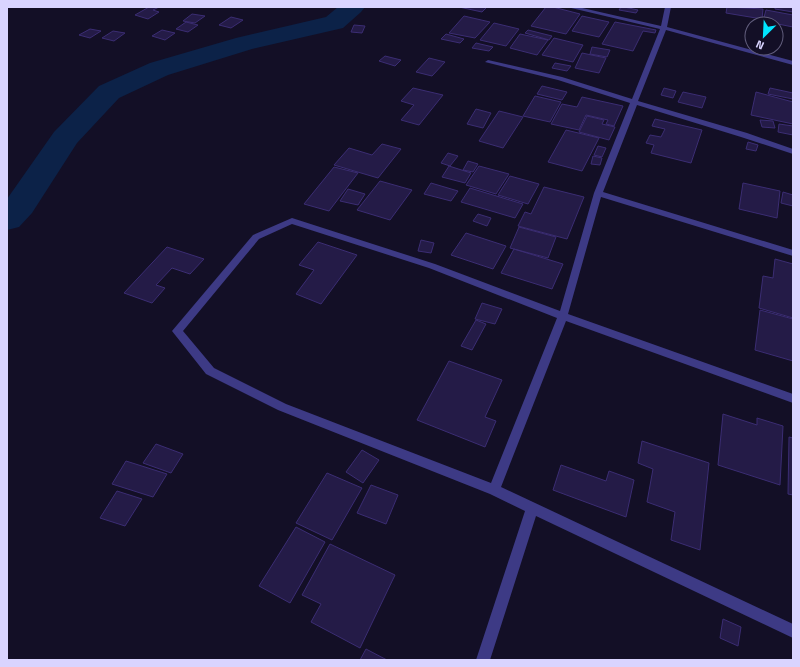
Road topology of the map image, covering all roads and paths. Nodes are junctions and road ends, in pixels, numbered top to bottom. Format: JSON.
{"nodes":[{"id":1,"x":570,"y":7,"type":"edge"},
{"id":2,"x":668,"y":7,"type":"edge"},
{"id":3,"x":664,"y":28,"type":"junction"},
{"id":4,"x":488,"y":62,"type":"dead end"},
{"id":5,"x":793,"y":64,"type":"edge"},
{"id":6,"x":634,"y":102,"type":"junction"},
{"id":7,"x":793,"y":152,"type":"edge"},
{"id":8,"x":598,"y":193,"type":"junction"},
{"id":9,"x":793,"y":253,"type":"edge"},
{"id":10,"x":563,"y":316,"type":"junction"},
{"id":11,"x":793,"y":399,"type":"edge"},
{"id":12,"x":494,"y":490,"type":"junction"},
{"id":13,"x":532,"y":508,"type":"junction"},
{"id":14,"x":793,"y":631,"type":"edge"},
{"id":15,"x":483,"y":660,"type":"edge"}],
"edges":[{"from":1,"to":3,"type":"street"},
{"from":2,"to":3,"type":"street"},
{"from":3,"to":5,"type":"street"},
{"from":3,"to":6,"type":"street"},
{"from":4,"to":6,"type":"street"},
{"from":6,"to":7,"type":"street"},
{"from":6,"to":8,"type":"street"},
{"from":8,"to":9,"type":"street"},
{"from":8,"to":10,"type":"street"},
{"from":10,"to":11,"type":"street"},
{"from":10,"to":12,"type":"street"},
{"from":10,"to":12,"type":"street"},
{"from":12,"to":13,"type":"street"},
{"from":13,"to":14,"type":"street"},
{"from":13,"to":15,"type":"street"}]}
